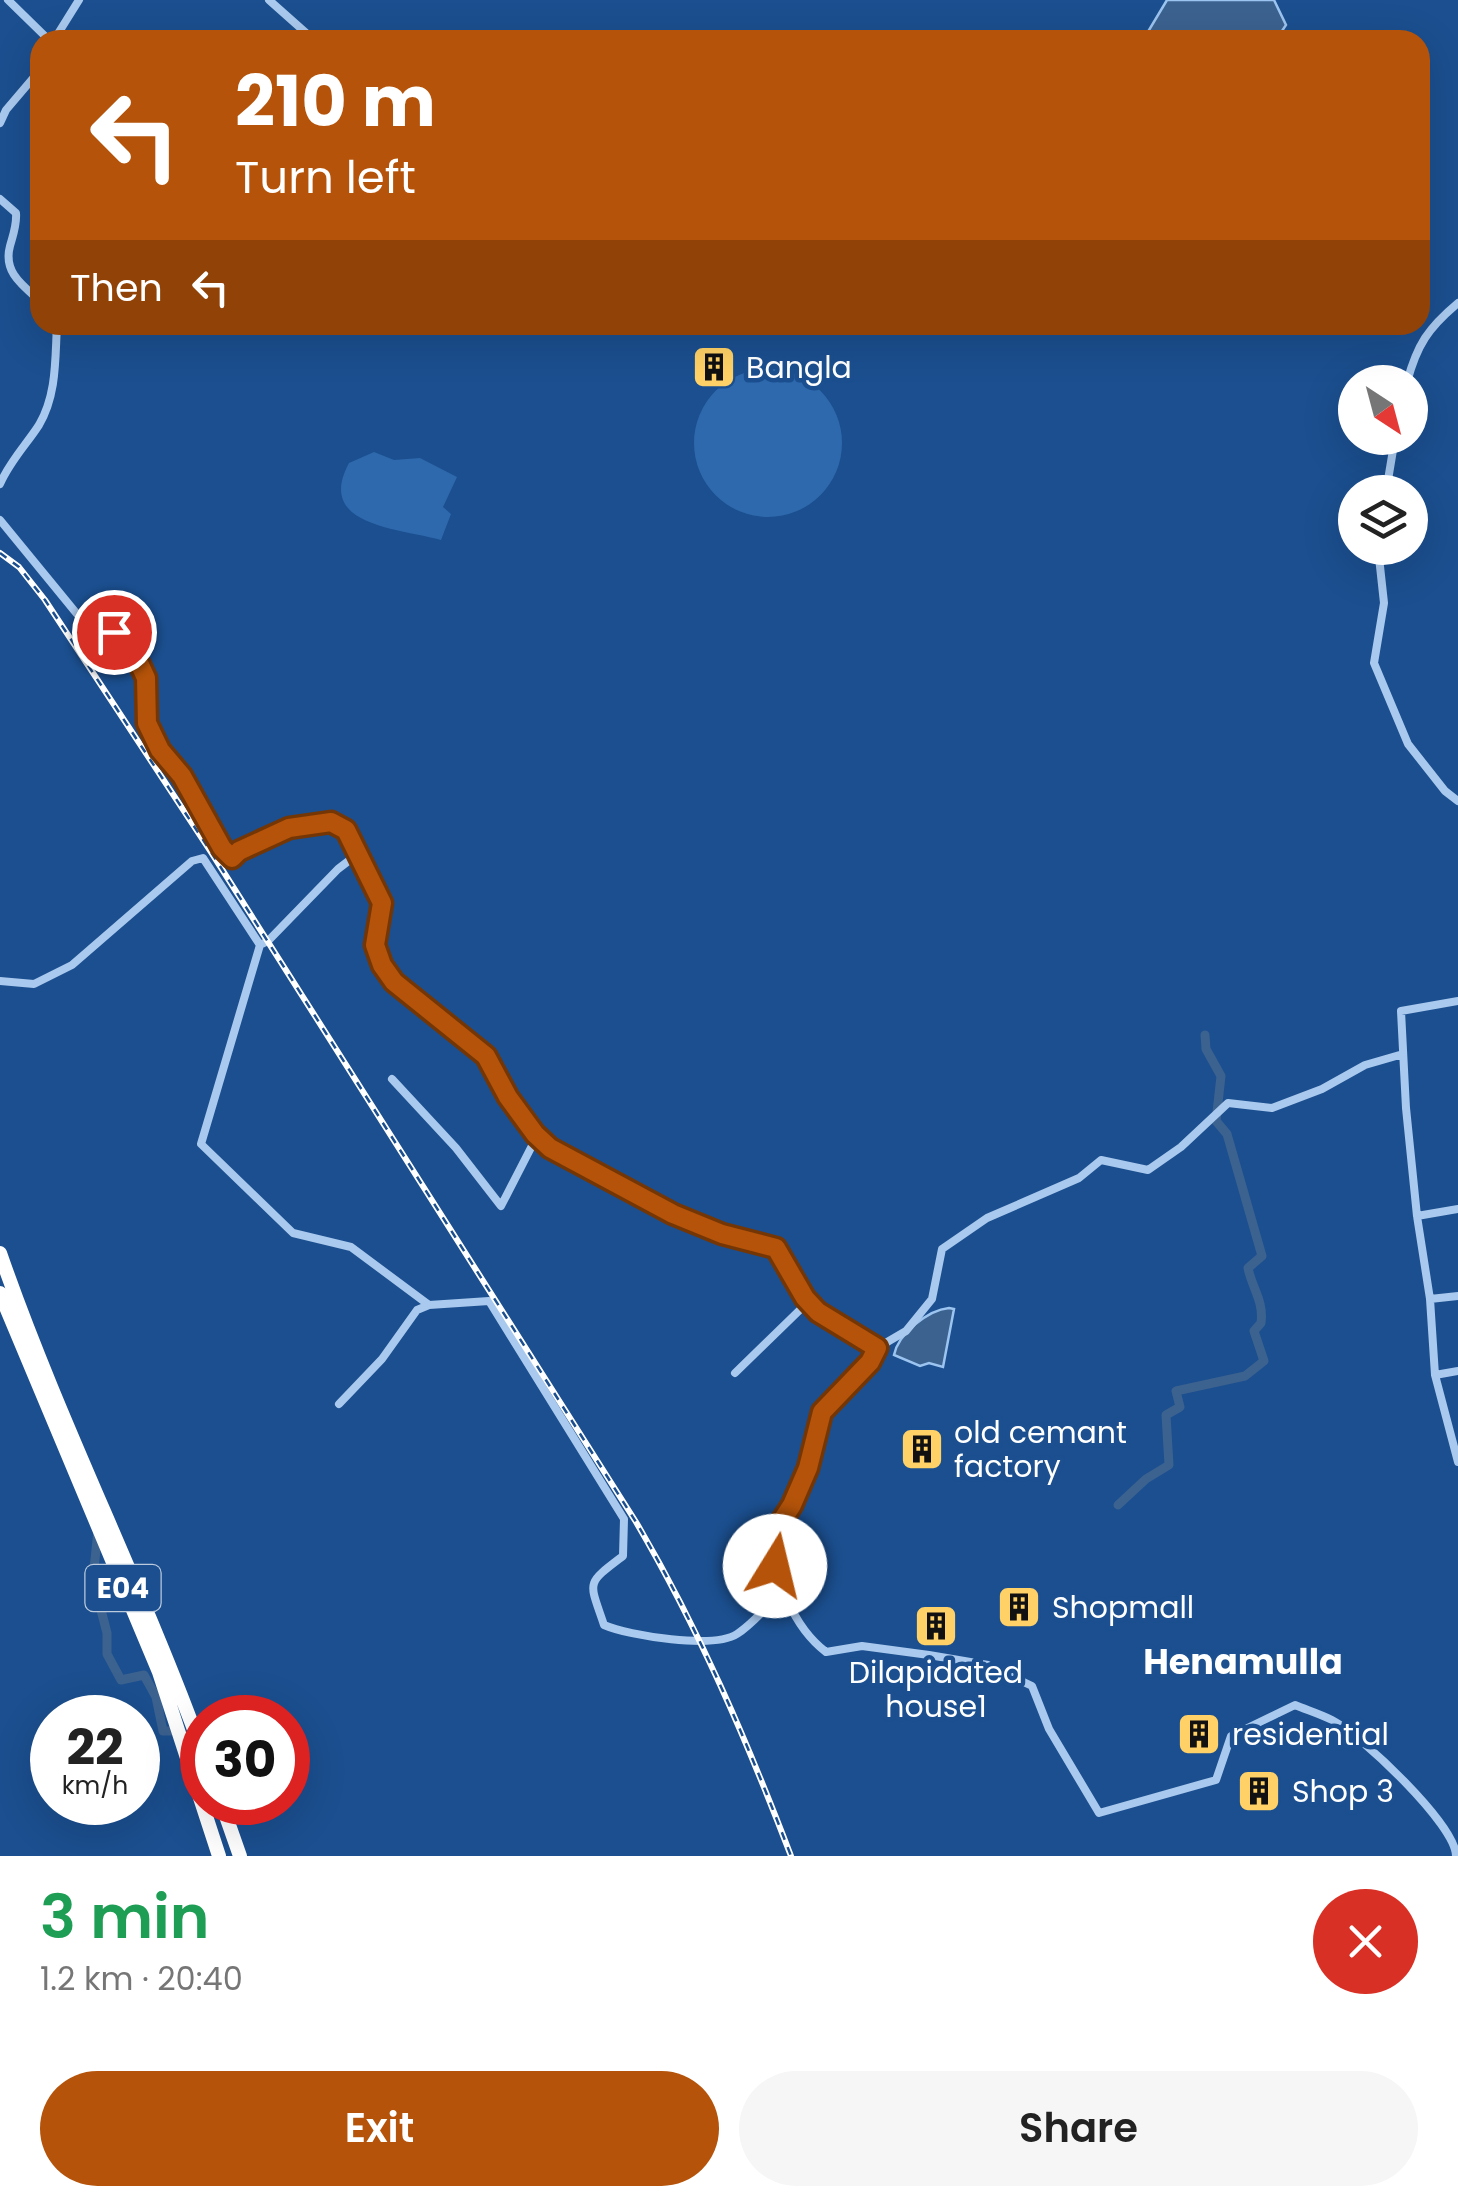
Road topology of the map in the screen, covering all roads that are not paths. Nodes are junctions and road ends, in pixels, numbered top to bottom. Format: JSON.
{"nodes":[{"id":1,"x":8,"y":0,"type":"edge"},
{"id":2,"x":79,"y":0,"type":"edge"},
{"id":3,"x":269,"y":0,"type":"edge"},
{"id":4,"x":41,"y":30,"type":"edge"},
{"id":5,"x":59,"y":30,"type":"edge"},
{"id":6,"x":303,"y":30,"type":"edge"},
{"id":7,"x":30,"y":82,"type":"edge"},
{"id":8,"x":0,"y":123,"type":"edge"},
{"id":9,"x":0,"y":199,"type":"edge"},
{"id":10,"x":30,"y":292,"type":"edge"},
{"id":11,"x":1458,"y":303,"type":"edge"},
{"id":12,"x":1430,"y":330,"type":"edge"},
{"id":13,"x":57,"y":335,"type":"edge"},
{"id":14,"x":1426,"y":335,"type":"edge"},
{"id":15,"x":1411,"y":365,"type":"edge"},
{"id":16,"x":0,"y":484,"type":"edge"},
{"id":17,"x":0,"y":520,"type":"edge"},
{"id":18,"x":1380,"y":565,"type":"edge"},
{"id":19,"x":1458,"y":800,"type":"edge"},
{"id":20,"x":359,"y":853,"type":"junction"},
{"id":21,"x":260,"y":946,"type":"junction"},
{"id":22,"x":0,"y":981,"type":"edge"},
{"id":23,"x":1458,"y":1001,"type":"edge"},
{"id":24,"x":1403,"y":1054,"type":"junction"},
{"id":25,"x":392,"y":1079,"type":"dead end"},
{"id":26,"x":537,"y":1136,"type":"junction"},
{"id":27,"x":1458,"y":1209,"type":"edge"},
{"id":28,"x":1417,"y":1216,"type":"junction"},
{"id":29,"x":0,"y":1254,"type":"edge"},
{"id":30,"x":0,"y":1293,"type":"edge"},
{"id":31,"x":1458,"y":1296,"type":"edge"},
{"id":32,"x":1430,"y":1298,"type":"junction"},
{"id":33,"x":808,"y":1302,"type":"junction"},
{"id":34,"x":430,"y":1304,"type":"junction"},
{"id":35,"x":18,"y":1324,"type":"junction"},
{"id":36,"x":877,"y":1348,"type":"junction"},
{"id":37,"x":1458,"y":1371,"type":"edge"},
{"id":38,"x":735,"y":1373,"type":"dead end"},
{"id":39,"x":1435,"y":1375,"type":"junction"},
{"id":40,"x":339,"y":1404,"type":"dead end"},
{"id":41,"x":1458,"y":1462,"type":"edge"},
{"id":42,"x":784,"y":1590,"type":"junction"},
{"id":43,"x":180,"y":1697,"type":"edge"},
{"id":44,"x":229,"y":1825,"type":"edge"},
{"id":45,"x":219,"y":1856,"type":"edge"},
{"id":46,"x":240,"y":1856,"type":"edge"},
{"id":47,"x":1456,"y":1856,"type":"edge"}],
"edges":[{"from":1,"to":4,"type":"street"},
{"from":2,"to":5,"type":"street"},
{"from":3,"to":6,"type":"street"},
{"from":7,"to":8,"type":"street"},
{"from":9,"to":10,"type":"street"},
{"from":11,"to":12,"type":"street"},
{"from":13,"to":16,"type":"street"},
{"from":14,"to":15,"type":"street"},
{"from":17,"to":20,"type":"street"},
{"from":18,"to":19,"type":"street"},
{"from":20,"to":21,"type":"street"},
{"from":20,"to":26,"type":"street"},
{"from":21,"to":22,"type":"street"},
{"from":21,"to":34,"type":"street"},
{"from":23,"to":24,"type":"street"},
{"from":24,"to":28,"type":"street"},
{"from":24,"to":36,"type":"street"},
{"from":25,"to":26,"type":"street"},
{"from":26,"to":33,"type":"street"},
{"from":27,"to":28,"type":"street"},
{"from":28,"to":32,"type":"street"},
{"from":29,"to":35,"type":"highway","number":"E04"},
{"from":30,"to":35,"type":"highway","number":"E04"},
{"from":31,"to":32,"type":"street"},
{"from":32,"to":39,"type":"street"},
{"from":33,"to":36,"type":"street"},
{"from":33,"to":38,"type":"street"},
{"from":34,"to":40,"type":"street"},
{"from":34,"to":42,"type":"street"},
{"from":35,"to":43,"type":"highway","number":"E04"},
{"from":35,"to":45,"type":"highway","number":"E04"},
{"from":36,"to":42,"type":"street"},
{"from":37,"to":39,"type":"street"},
{"from":39,"to":41,"type":"street"},
{"from":42,"to":47,"type":"street"},
{"from":44,"to":46,"type":"highway"}]}
